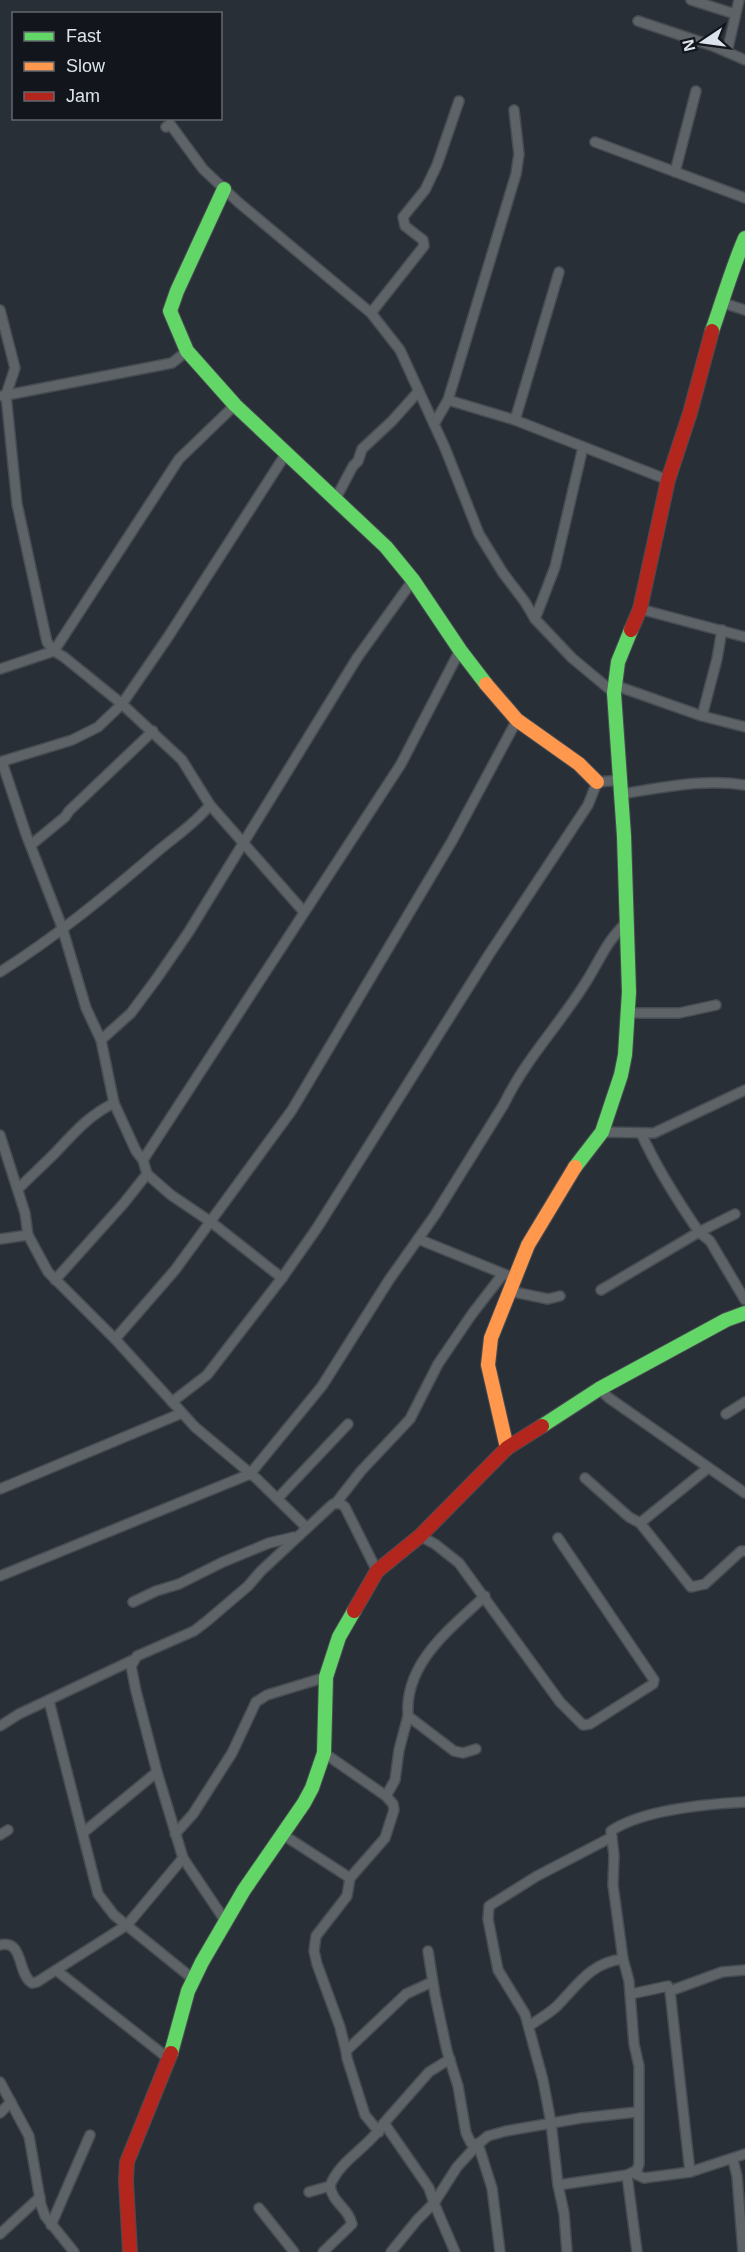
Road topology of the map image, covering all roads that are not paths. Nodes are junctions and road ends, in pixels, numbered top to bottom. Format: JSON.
{"nodes":[{"id":1,"x":691,"y":0,"type":"edge"},
{"id":2,"x":739,"y":0,"type":"edge"},
{"id":3,"x":735,"y":14,"type":"junction"},
{"id":4,"x":638,"y":21,"type":"dead end"},
{"id":5,"x":727,"y":52,"type":"junction"},
{"id":6,"x":745,"y":60,"type":"edge"},
{"id":7,"x":696,"y":90,"type":"dead end"},
{"id":8,"x":459,"y":101,"type":"dead end"},
{"id":9,"x":514,"y":110,"type":"dead end"},
{"id":10,"x":165,"y":127,"type":"dead end"},
{"id":11,"x":595,"y":142,"type":"dead end"},
{"id":12,"x":675,"y":172,"type":"junction"},
{"id":13,"x":224,"y":189,"type":"junction"},
{"id":14,"x":745,"y":198,"type":"edge"},
{"id":15,"x":745,"y":238,"type":"edge"},
{"id":16,"x":559,"y":272,"type":"dead end"},
{"id":17,"x":723,"y":303,"type":"junction"},
{"id":18,"x":0,"y":310,"type":"edge"},
{"id":19,"x":745,"y":310,"type":"edge"},
{"id":20,"x":371,"y":313,"type":"junction"},
{"id":21,"x":187,"y":351,"type":"junction"},
{"id":22,"x":418,"y":392,"type":"junction"},
{"id":23,"x":3,"y":396,"type":"edge"},
{"id":24,"x":448,"y":400,"type":"junction"},
{"id":25,"x":235,"y":405,"type":"junction"},
{"id":26,"x":515,"y":420,"type":"junction"},
{"id":27,"x":434,"y":424,"type":"junction"},
{"id":28,"x":583,"y":447,"type":"junction"},
{"id":29,"x":287,"y":452,"type":"junction"},
{"id":30,"x":669,"y":480,"type":"junction"},
{"id":31,"x":336,"y":498,"type":"junction"},
{"id":32,"x":413,"y":580,"type":"junction"},
{"id":33,"x":640,"y":609,"type":"junction"},
{"id":34,"x":535,"y":619,"type":"junction"},
{"id":35,"x":722,"y":630,"type":"junction"},
{"id":36,"x":745,"y":637,"type":"edge"},
{"id":37,"x":460,"y":650,"type":"junction"},
{"id":38,"x":54,"y":651,"type":"junction"},
{"id":39,"x":0,"y":669,"type":"edge"},
{"id":40,"x":614,"y":689,"type":"junction"},
{"id":41,"x":122,"y":704,"type":"junction"},
{"id":42,"x":702,"y":716,"type":"junction"},
{"id":43,"x":517,"y":720,"type":"junction"},
{"id":44,"x":745,"y":727,"type":"edge"},
{"id":45,"x":153,"y":731,"type":"junction"},
{"id":46,"x":1,"y":762,"type":"edge"},
{"id":47,"x":597,"y":782,"type":"junction"},
{"id":48,"x":745,"y":785,"type":"edge"},
{"id":49,"x":621,"y":787,"type":"junction"},
{"id":50,"x":210,"y":805,"type":"junction"},
{"id":51,"x":32,"y":844,"type":"junction"},
{"id":52,"x":243,"y":844,"type":"junction"},
{"id":53,"x":304,"y":912,"type":"junction"},
{"id":54,"x":627,"y":922,"type":"junction"},
{"id":55,"x":62,"y":927,"type":"junction"},
{"id":56,"x":0,"y":972,"type":"edge"},
{"id":57,"x":716,"y":1005,"type":"dead end"},
{"id":58,"x":628,"y":1013,"type":"junction"},
{"id":59,"x":101,"y":1040,"type":"junction"},
{"id":60,"x":745,"y":1090,"type":"edge"},
{"id":61,"x":114,"y":1103,"type":"junction"},
{"id":62,"x":602,"y":1132,"type":"junction"},
{"id":63,"x":641,"y":1133,"type":"junction"},
{"id":64,"x":0,"y":1135,"type":"edge"},
{"id":65,"x":143,"y":1160,"type":"junction"},
{"id":66,"x":147,"y":1174,"type":"junction"},
{"id":67,"x":18,"y":1189,"type":"junction"},
{"id":68,"x":735,"y":1214,"type":"dead end"},
{"id":69,"x":211,"y":1222,"type":"junction"},
{"id":70,"x":699,"y":1232,"type":"junction"},
{"id":71,"x":28,"y":1235,"type":"junction"},
{"id":72,"x":0,"y":1239,"type":"edge"},
{"id":73,"x":418,"y":1239,"type":"junction"},
{"id":74,"x":282,"y":1278,"type":"junction"},
{"id":75,"x":55,"y":1280,"type":"junction"},
{"id":76,"x":509,"y":1281,"type":"junction"},
{"id":77,"x":601,"y":1290,"type":"dead end"},
{"id":78,"x":560,"y":1296,"type":"dead end"},
{"id":79,"x":745,"y":1300,"type":"edge"},
{"id":80,"x":745,"y":1313,"type":"edge"},
{"id":81,"x":116,"y":1339,"type":"junction"},
{"id":82,"x":599,"y":1389,"type":"junction"},
{"id":83,"x":172,"y":1402,"type":"junction"},
{"id":84,"x":745,"y":1402,"type":"edge"},
{"id":85,"x":182,"y":1413,"type":"junction"},
{"id":86,"x":726,"y":1414,"type":"dead end"},
{"id":87,"x":348,"y":1424,"type":"dead end"},
{"id":88,"x":507,"y":1448,"type":"junction"},
{"id":89,"x":708,"y":1468,"type":"junction"},
{"id":90,"x":250,"y":1474,"type":"junction"},
{"id":91,"x":585,"y":1478,"type":"dead end"},
{"id":92,"x":0,"y":1489,"type":"edge"},
{"id":93,"x":745,"y":1492,"type":"edge"},
{"id":94,"x":278,"y":1498,"type":"junction"},
{"id":95,"x":336,"y":1503,"type":"junction"},
{"id":96,"x":640,"y":1523,"type":"junction"},
{"id":97,"x":306,"y":1527,"type":"junction"},
{"id":98,"x":420,"y":1536,"type":"junction"},
{"id":99,"x":296,"y":1537,"type":"junction"},
{"id":100,"x":558,"y":1538,"type":"dead end"},
{"id":101,"x":745,"y":1551,"type":"edge"},
{"id":102,"x":377,"y":1571,"type":"junction"},
{"id":103,"x":0,"y":1576,"type":"edge"},
{"id":104,"x":485,"y":1596,"type":"junction"},
{"id":105,"x":133,"y":1602,"type":"dead end"},
{"id":106,"x":133,"y":1660,"type":"junction"},
{"id":107,"x":326,"y":1677,"type":"junction"},
{"id":108,"x":49,"y":1701,"type":"junction"},
{"id":109,"x":408,"y":1716,"type":"junction"},
{"id":110,"x":0,"y":1726,"type":"edge"},
{"id":111,"x":476,"y":1749,"type":"dead end"},
{"id":112,"x":324,"y":1753,"type":"junction"},
{"id":113,"x":157,"y":1772,"type":"junction"},
{"id":114,"x":386,"y":1796,"type":"junction"},
{"id":115,"x":745,"y":1802,"type":"edge"},
{"id":116,"x":84,"y":1832,"type":"junction"},
{"id":117,"x":175,"y":1834,"type":"junction"},
{"id":118,"x":282,"y":1834,"type":"junction"},
{"id":119,"x":612,"y":1837,"type":"junction"},
{"id":120,"x":183,"y":1858,"type":"junction"},
{"id":121,"x":350,"y":1878,"type":"junction"},
{"id":122,"x":226,"y":1922,"type":"junction"},
{"id":123,"x":127,"y":1925,"type":"junction"},
{"id":124,"x":0,"y":1945,"type":"edge"},
{"id":125,"x":428,"y":1951,"type":"dead end"},
{"id":126,"x":623,"y":1959,"type":"junction"},
{"id":127,"x":56,"y":1970,"type":"junction"},
{"id":128,"x":745,"y":1970,"type":"edge"},
{"id":129,"x":193,"y":1979,"type":"junction"},
{"id":130,"x":432,"y":1982,"type":"junction"},
{"id":131,"x":670,"y":1990,"type":"junction"},
{"id":132,"x":631,"y":1994,"type":"junction"},
{"id":133,"x":529,"y":2026,"type":"junction"},
{"id":134,"x":346,"y":2050,"type":"junction"},
{"id":135,"x":169,"y":2059,"type":"junction"},
{"id":136,"x":450,"y":2059,"type":"junction"},
{"id":137,"x":0,"y":2082,"type":"edge"},
{"id":138,"x":11,"y":2102,"type":"junction"},
{"id":139,"x":638,"y":2112,"type":"junction"},
{"id":140,"x":0,"y":2113,"type":"edge"},
{"id":141,"x":551,"y":2123,"type":"junction"},
{"id":142,"x":381,"y":2128,"type":"junction"},
{"id":143,"x":90,"y":2135,"type":"dead end"},
{"id":144,"x":478,"y":2144,"type":"junction"},
{"id":145,"x":745,"y":2154,"type":"edge"},
{"id":146,"x":733,"y":2160,"type":"junction"},
{"id":147,"x":690,"y":2172,"type":"junction"},
{"id":148,"x":630,"y":2174,"type":"junction"},
{"id":149,"x":558,"y":2185,"type":"junction"},
{"id":150,"x":330,"y":2186,"type":"junction"},
{"id":151,"x":309,"y":2192,"type":"dead end"},
{"id":152,"x":40,"y":2197,"type":"junction"},
{"id":153,"x":434,"y":2203,"type":"junction"},
{"id":154,"x":259,"y":2208,"type":"dead end"},
{"id":155,"x":51,"y":2225,"type":"junction"},
{"id":156,"x":0,"y":2234,"type":"edge"},
{"id":157,"x":74,"y":2252,"type":"edge"},
{"id":158,"x":130,"y":2252,"type":"edge"},
{"id":159,"x":294,"y":2252,"type":"edge"},
{"id":160,"x":323,"y":2252,"type":"edge"},
{"id":161,"x":391,"y":2252,"type":"edge"},
{"id":162,"x":454,"y":2252,"type":"edge"},
{"id":163,"x":500,"y":2252,"type":"edge"},
{"id":164,"x":567,"y":2252,"type":"edge"},
{"id":165,"x":637,"y":2252,"type":"edge"},
{"id":166,"x":743,"y":2252,"type":"edge"}],
"edges":[{"from":1,"to":3,"type":"street"},
{"from":2,"to":3,"type":"street"},
{"from":3,"to":5,"type":"street"},
{"from":4,"to":5,"type":"street"},
{"from":5,"to":6,"type":"street"},
{"from":7,"to":12,"type":"street"},
{"from":8,"to":20,"type":"street"},
{"from":9,"to":24,"type":"street"},
{"from":10,"to":13,"type":"street"},
{"from":11,"to":12,"type":"street"},
{"from":12,"to":14,"type":"street"},
{"from":13,"to":20,"type":"street"},
{"from":13,"to":21,"type":"street"},
{"from":15,"to":17,"type":"street"},
{"from":16,"to":26,"type":"street"},
{"from":17,"to":19,"type":"street"},
{"from":17,"to":30,"type":"street"},
{"from":18,"to":23,"type":"street"},
{"from":20,"to":22,"type":"street"},
{"from":21,"to":23,"type":"street"},
{"from":21,"to":25,"type":"street"},
{"from":22,"to":27,"type":"street"},
{"from":22,"to":31,"type":"street"},
{"from":23,"to":38,"type":"street"},
{"from":24,"to":26,"type":"street"},
{"from":24,"to":27,"type":"street"},
{"from":25,"to":29,"type":"street"},
{"from":25,"to":38,"type":"street"},
{"from":26,"to":28,"type":"street"},
{"from":27,"to":34,"type":"street"},
{"from":28,"to":30,"type":"street"},
{"from":28,"to":34,"type":"street"},
{"from":29,"to":31,"type":"street"},
{"from":29,"to":41,"type":"street"},
{"from":30,"to":33,"type":"street"},
{"from":31,"to":32,"type":"street"},
{"from":32,"to":37,"type":"street"},
{"from":32,"to":52,"type":"street"},
{"from":33,"to":35,"type":"street"},
{"from":33,"to":40,"type":"street"},
{"from":34,"to":40,"type":"street"},
{"from":35,"to":36,"type":"street"},
{"from":35,"to":42,"type":"street"},
{"from":37,"to":43,"type":"street"},
{"from":37,"to":53,"type":"street"},
{"from":38,"to":39,"type":"street"},
{"from":38,"to":41,"type":"street"},
{"from":40,"to":42,"type":"street"},
{"from":40,"to":49,"type":"street"},
{"from":41,"to":45,"type":"street"},
{"from":41,"to":46,"type":"street"},
{"from":42,"to":44,"type":"street"},
{"from":43,"to":47,"type":"street"},
{"from":43,"to":69,"type":"street"},
{"from":45,"to":50,"type":"street"},
{"from":45,"to":51,"type":"street"},
{"from":46,"to":51,"type":"street"},
{"from":47,"to":49,"type":"street"},
{"from":47,"to":74,"type":"street"},
{"from":48,"to":49,"type":"street"},
{"from":49,"to":54,"type":"street"},
{"from":50,"to":52,"type":"street"},
{"from":50,"to":55,"type":"street"},
{"from":51,"to":55,"type":"street"},
{"from":52,"to":53,"type":"street"},
{"from":52,"to":59,"type":"street"},
{"from":53,"to":65,"type":"street"},
{"from":54,"to":58,"type":"street"},
{"from":54,"to":73,"type":"street"},
{"from":55,"to":56,"type":"street"},
{"from":55,"to":59,"type":"street"},
{"from":57,"to":58,"type":"street"},
{"from":58,"to":62,"type":"street"},
{"from":59,"to":61,"type":"street"},
{"from":60,"to":63,"type":"street"},
{"from":61,"to":65,"type":"street"},
{"from":61,"to":67,"type":"street"},
{"from":62,"to":63,"type":"street"},
{"from":62,"to":76,"type":"street"},
{"from":63,"to":70,"type":"street"},
{"from":64,"to":67,"type":"street"},
{"from":65,"to":66,"type":"street"},
{"from":66,"to":69,"type":"street"},
{"from":66,"to":75,"type":"street"},
{"from":67,"to":71,"type":"street"},
{"from":68,"to":70,"type":"street"},
{"from":69,"to":74,"type":"street"},
{"from":69,"to":81,"type":"street"},
{"from":70,"to":77,"type":"street"},
{"from":70,"to":79,"type":"street"},
{"from":71,"to":72,"type":"street"},
{"from":71,"to":75,"type":"street"},
{"from":73,"to":76,"type":"street"},
{"from":73,"to":90,"type":"street"},
{"from":74,"to":83,"type":"street"},
{"from":75,"to":81,"type":"street"},
{"from":76,"to":78,"type":"street"},
{"from":76,"to":88,"type":"street"},
{"from":76,"to":95,"type":"street"},
{"from":80,"to":82,"type":"street"},
{"from":81,"to":83,"type":"street"},
{"from":82,"to":88,"type":"street"},
{"from":82,"to":89,"type":"street"},
{"from":83,"to":85,"type":"street"},
{"from":84,"to":86,"type":"street"},
{"from":85,"to":90,"type":"street"},
{"from":85,"to":92,"type":"street"},
{"from":87,"to":94,"type":"street"},
{"from":88,"to":98,"type":"street"},
{"from":89,"to":93,"type":"street"},
{"from":89,"to":96,"type":"street"},
{"from":90,"to":94,"type":"street"},
{"from":90,"to":103,"type":"street"},
{"from":91,"to":96,"type":"street"},
{"from":94,"to":97,"type":"street"},
{"from":95,"to":97,"type":"street"},
{"from":95,"to":102,"type":"street"},
{"from":96,"to":101,"type":"street"},
{"from":97,"to":99,"type":"street"},
{"from":98,"to":102,"type":"street"},
{"from":98,"to":104,"type":"street"},
{"from":99,"to":105,"type":"street"},
{"from":99,"to":106,"type":"street"},
{"from":100,"to":104,"type":"street"},
{"from":102,"to":107,"type":"street"},
{"from":104,"to":109,"type":"street"},
{"from":106,"to":108,"type":"street"},
{"from":106,"to":113,"type":"street"},
{"from":107,"to":112,"type":"street"},
{"from":107,"to":117,"type":"street"},
{"from":108,"to":110,"type":"street"},
{"from":108,"to":116,"type":"street"},
{"from":109,"to":111,"type":"street"},
{"from":109,"to":114,"type":"street"},
{"from":112,"to":114,"type":"street"},
{"from":112,"to":118,"type":"street"},
{"from":113,"to":116,"type":"street"},
{"from":113,"to":117,"type":"street"},
{"from":114,"to":121,"type":"street"},
{"from":115,"to":119,"type":"street"},
{"from":116,"to":123,"type":"street"},
{"from":117,"to":120,"type":"street"},
{"from":118,"to":121,"type":"street"},
{"from":118,"to":122,"type":"street"},
{"from":119,"to":126,"type":"street"},
{"from":119,"to":133,"type":"street"},
{"from":120,"to":122,"type":"street"},
{"from":120,"to":123,"type":"street"},
{"from":121,"to":134,"type":"street"},
{"from":122,"to":129,"type":"street"},
{"from":123,"to":127,"type":"street"},
{"from":123,"to":129,"type":"street"},
{"from":124,"to":127,"type":"street"},
{"from":125,"to":130,"type":"street"},
{"from":126,"to":132,"type":"street"},
{"from":126,"to":133,"type":"street"},
{"from":127,"to":135,"type":"street"},
{"from":128,"to":131,"type":"street"},
{"from":129,"to":135,"type":"street"},
{"from":130,"to":134,"type":"street"},
{"from":130,"to":136,"type":"street"},
{"from":131,"to":132,"type":"street"},
{"from":131,"to":147,"type":"street"},
{"from":132,"to":139,"type":"street"},
{"from":133,"to":141,"type":"street"},
{"from":134,"to":142,"type":"street"},
{"from":135,"to":158,"type":"street"},
{"from":136,"to":142,"type":"street"},
{"from":136,"to":144,"type":"street"},
{"from":137,"to":138,"type":"street"},
{"from":138,"to":140,"type":"street"},
{"from":138,"to":152,"type":"street"},
{"from":139,"to":141,"type":"street"},
{"from":139,"to":148,"type":"street"},
{"from":141,"to":144,"type":"street"},
{"from":141,"to":149,"type":"street"},
{"from":142,"to":150,"type":"street"},
{"from":142,"to":153,"type":"street"},
{"from":143,"to":155,"type":"street"},
{"from":144,"to":153,"type":"street"},
{"from":144,"to":163,"type":"street"},
{"from":145,"to":146,"type":"street"},
{"from":146,"to":147,"type":"street"},
{"from":146,"to":166,"type":"street"},
{"from":147,"to":148,"type":"street"},
{"from":148,"to":149,"type":"street"},
{"from":148,"to":165,"type":"street"},
{"from":149,"to":164,"type":"street"},
{"from":150,"to":151,"type":"street"},
{"from":150,"to":160,"type":"street"},
{"from":152,"to":155,"type":"street"},
{"from":152,"to":156,"type":"street"},
{"from":153,"to":161,"type":"street"},
{"from":153,"to":162,"type":"street"},
{"from":154,"to":159,"type":"street"},
{"from":155,"to":157,"type":"street"}]}
